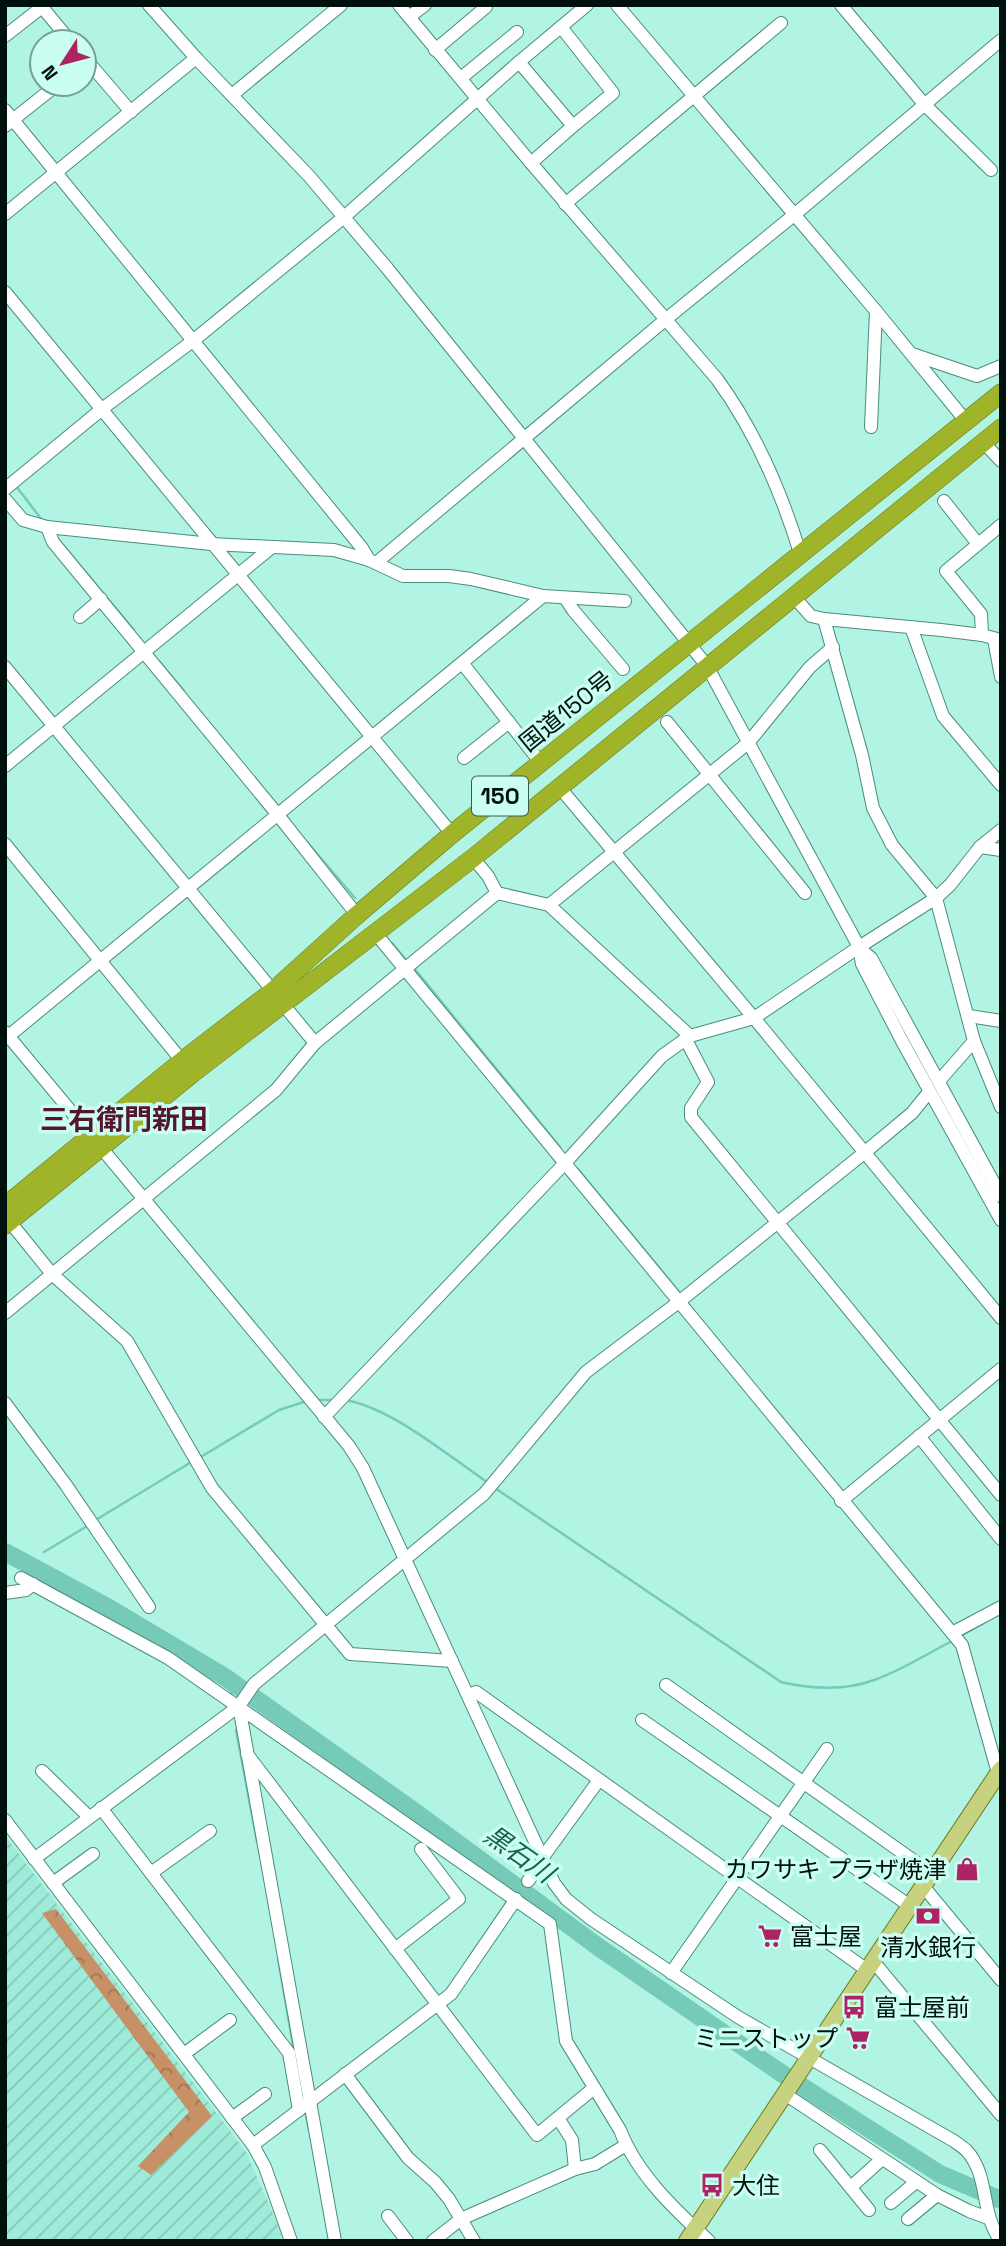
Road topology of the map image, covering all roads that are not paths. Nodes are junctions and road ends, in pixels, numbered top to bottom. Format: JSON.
{"nodes":[{"id":1,"x":149,"y":5,"type":"edge"},
{"id":2,"x":341,"y":5,"type":"edge"},
{"id":3,"x":398,"y":5,"type":"edge"},
{"id":4,"x":425,"y":5,"type":"edge"},
{"id":5,"x":484,"y":5,"type":"edge"},
{"id":6,"x":587,"y":5,"type":"edge"},
{"id":7,"x":617,"y":5,"type":"edge"},
{"id":8,"x":841,"y":5,"type":"edge"},
{"id":9,"x":41,"y":6,"type":"edge"},
{"id":10,"x":409,"y":17,"type":"junction"},
{"id":11,"x":781,"y":23,"type":"dead end"},
{"id":12,"x":561,"y":27,"type":"junction"},
{"id":13,"x":59,"y":28,"type":"edge"},
{"id":14,"x":517,"y":32,"type":"dead end"},
{"id":15,"x":5,"y":36,"type":"edge"},
{"id":16,"x":1001,"y":40,"type":"edge"},
{"id":17,"x":435,"y":50,"type":"junction"},
{"id":18,"x":196,"y":58,"type":"junction"},
{"id":19,"x":519,"y":62,"type":"junction"},
{"id":20,"x":98,"y":75,"type":"edge"},
{"id":21,"x":461,"y":78,"type":"junction"},
{"id":22,"x":232,"y":95,"type":"junction"},
{"id":23,"x":693,"y":97,"type":"junction"},
{"id":24,"x":38,"y":98,"type":"edge"},
{"id":25,"x":478,"y":100,"type":"junction"},
{"id":26,"x":924,"y":104,"type":"junction"},
{"id":27,"x":131,"y":112,"type":"junction"},
{"id":28,"x":8,"y":119,"type":"edge"},
{"id":29,"x":573,"y":126,"type":"junction"},
{"id":30,"x":531,"y":163,"type":"junction"},
{"id":31,"x":991,"y":170,"type":"dead end"},
{"id":32,"x":56,"y":173,"type":"junction"},
{"id":33,"x":565,"y":204,"type":"junction"},
{"id":34,"x":5,"y":215,"type":"edge"},
{"id":35,"x":794,"y":215,"type":"junction"},
{"id":36,"x":344,"y":217,"type":"junction"},
{"id":37,"x":5,"y":292,"type":"edge"},
{"id":38,"x":876,"y":310,"type":"junction"},
{"id":39,"x":664,"y":320,"type":"junction"},
{"id":40,"x":194,"y":340,"type":"junction"},
{"id":41,"x":910,"y":353,"type":"junction"},
{"id":42,"x":1001,"y":366,"type":"edge"},
{"id":43,"x":1001,"y":393,"type":"edge"},
{"id":44,"x":102,"y":409,"type":"junction"},
{"id":45,"x":965,"y":420,"type":"junction"},
{"id":46,"x":872,"y":427,"type":"dead end"},
{"id":47,"x":1001,"y":428,"type":"edge"},
{"id":48,"x":524,"y":439,"type":"junction"},
{"id":49,"x":984,"y":443,"type":"junction"},
{"id":50,"x":1001,"y":461,"type":"edge"},
{"id":51,"x":10,"y":485,"type":"edge"},
{"id":52,"x":5,"y":499,"type":"edge"},
{"id":53,"x":944,"y":501,"type":"dead end"},
{"id":54,"x":1001,"y":525,"type":"edge"},
{"id":55,"x":47,"y":527,"type":"junction"},
{"id":56,"x":211,"y":544,"type":"junction"},
{"id":57,"x":978,"y":544,"type":"junction"},
{"id":58,"x":272,"y":547,"type":"junction"},
{"id":59,"x":800,"y":553,"type":"junction"},
{"id":60,"x":372,"y":561,"type":"junction"},
{"id":61,"x":238,"y":576,"type":"junction"},
{"id":62,"x":543,"y":596,"type":"junction"},
{"id":63,"x":794,"y":597,"type":"junction"},
{"id":64,"x":565,"y":598,"type":"junction"},
{"id":65,"x":101,"y":599,"type":"junction"},
{"id":66,"x":625,"y":601,"type":"dead end"},
{"id":67,"x":80,"y":617,"type":"dead end"},
{"id":68,"x":824,"y":619,"type":"junction"},
{"id":69,"x":911,"y":627,"type":"junction"},
{"id":70,"x":992,"y":638,"type":"edge"},
{"id":71,"x":689,"y":643,"type":"junction"},
{"id":72,"x":833,"y":647,"type":"junction"},
{"id":73,"x":144,"y":651,"type":"junction"},
{"id":74,"x":463,"y":664,"type":"junction"},
{"id":75,"x":5,"y":667,"type":"edge"},
{"id":76,"x":706,"y":667,"type":"junction"},
{"id":77,"x":623,"y":669,"type":"dead end"},
{"id":78,"x":1001,"y":677,"type":"edge"},
{"id":79,"x":509,"y":722,"type":"junction"},
{"id":80,"x":667,"y":722,"type":"dead end"},
{"id":81,"x":54,"y":727,"type":"junction"},
{"id":82,"x":372,"y":738,"type":"junction"},
{"id":83,"x":748,"y":743,"type":"junction"},
{"id":84,"x":464,"y":758,"type":"dead end"},
{"id":85,"x":541,"y":763,"type":"junction"},
{"id":86,"x":5,"y":766,"type":"edge"},
{"id":87,"x":708,"y":775,"type":"junction"},
{"id":88,"x":1001,"y":785,"type":"edge"},
{"id":89,"x":560,"y":788,"type":"junction"},
{"id":90,"x":278,"y":815,"type":"junction"},
{"id":91,"x":1001,"y":830,"type":"edge"},
{"id":92,"x":452,"y":834,"type":"junction"},
{"id":93,"x":5,"y":844,"type":"edge"},
{"id":94,"x":980,"y":848,"type":"junction"},
{"id":95,"x":1001,"y":850,"type":"edge"},
{"id":96,"x":614,"y":853,"type":"junction"},
{"id":97,"x":473,"y":858,"type":"junction"},
{"id":98,"x":189,"y":889,"type":"junction"},
{"id":99,"x":497,"y":893,"type":"junction"},
{"id":100,"x":805,"y":893,"type":"dead end"},
{"id":101,"x":936,"y":898,"type":"junction"},
{"id":102,"x":549,"y":905,"type":"junction"},
{"id":103,"x":357,"y":915,"type":"junction"},
{"id":104,"x":376,"y":934,"type":"junction"},
{"id":105,"x":859,"y":947,"type":"junction"},
{"id":106,"x":101,"y":962,"type":"junction"},
{"id":107,"x":408,"y":967,"type":"junction"},
{"id":108,"x":278,"y":997,"type":"junction"},
{"id":109,"x":969,"y":1016,"type":"junction"},
{"id":110,"x":754,"y":1018,"type":"junction"},
{"id":111,"x":1001,"y":1021,"type":"edge"},
{"id":112,"x":6,"y":1036,"type":"edge"},
{"id":113,"x":687,"y":1037,"type":"junction"},
{"id":114,"x":974,"y":1041,"type":"junction"},
{"id":115,"x":316,"y":1043,"type":"junction"},
{"id":116,"x":182,"y":1061,"type":"junction"},
{"id":117,"x":939,"y":1081,"type":"junction"},
{"id":118,"x":929,"y":1092,"type":"junction"},
{"id":119,"x":1001,"y":1107,"type":"edge"},
{"id":120,"x":95,"y":1142,"type":"junction"},
{"id":121,"x":864,"y":1153,"type":"junction"},
{"id":122,"x":565,"y":1163,"type":"junction"},
{"id":123,"x":1001,"y":1196,"type":"edge"},
{"id":124,"x":143,"y":1200,"type":"junction"},
{"id":125,"x":7,"y":1217,"type":"edge"},
{"id":126,"x":1001,"y":1220,"type":"edge"},
{"id":127,"x":777,"y":1223,"type":"junction"},
{"id":128,"x":52,"y":1274,"type":"junction"},
{"id":129,"x":680,"y":1301,"type":"junction"},
{"id":130,"x":5,"y":1313,"type":"edge"},
{"id":131,"x":1001,"y":1318,"type":"edge"},
{"id":132,"x":1001,"y":1369,"type":"edge"},
{"id":133,"x":5,"y":1403,"type":"edge"},
{"id":134,"x":324,"y":1417,"type":"junction"},
{"id":135,"x":939,"y":1420,"type":"junction"},
{"id":136,"x":919,"y":1436,"type":"junction"},
{"id":137,"x":1001,"y":1495,"type":"edge"},
{"id":138,"x":841,"y":1501,"type":"junction"},
{"id":139,"x":1001,"y":1539,"type":"edge"},
{"id":140,"x":405,"y":1561,"type":"junction"},
{"id":141,"x":5,"y":1593,"type":"edge"},
{"id":142,"x":149,"y":1607,"type":"dead end"},
{"id":143,"x":1001,"y":1607,"type":"edge"},
{"id":144,"x":327,"y":1625,"type":"junction"},
{"id":145,"x":955,"y":1637,"type":"junction"},
{"id":146,"x":452,"y":1661,"type":"junction"},
{"id":147,"x":666,"y":1685,"type":"dead end"},
{"id":148,"x":468,"y":1696,"type":"junction"},
{"id":149,"x":239,"y":1706,"type":"junction"},
{"id":150,"x":642,"y":1720,"type":"dead end"},
{"id":151,"x":827,"y":1749,"type":"dead end"},
{"id":152,"x":247,"y":1754,"type":"junction"},
{"id":153,"x":42,"y":1771,"type":"dead end"},
{"id":154,"x":999,"y":1775,"type":"edge"},
{"id":155,"x":599,"y":1780,"type":"junction"},
{"id":156,"x":804,"y":1783,"type":"junction"},
{"id":157,"x":101,"y":1808,"type":"junction"},
{"id":158,"x":780,"y":1816,"type":"junction"},
{"id":159,"x":89,"y":1817,"type":"junction"},
{"id":160,"x":5,"y":1820,"type":"edge"},
{"id":161,"x":210,"y":1831,"type":"dead end"},
{"id":162,"x":421,"y":1850,"type":"dead end"},
{"id":163,"x":93,"y":1854,"type":"dead end"},
{"id":164,"x":34,"y":1858,"type":"junction"},
{"id":165,"x":543,"y":1859,"type":"junction"},
{"id":166,"x":151,"y":1873,"type":"junction"},
{"id":167,"x":738,"y":1878,"type":"junction"},
{"id":168,"x":927,"y":1880,"type":"junction"},
{"id":169,"x":528,"y":1881,"type":"dead end"},
{"id":170,"x":53,"y":1883,"type":"junction"},
{"id":171,"x":516,"y":1899,"type":"junction"},
{"id":172,"x":909,"y":1906,"type":"junction"},
{"id":173,"x":395,"y":1949,"type":"junction"},
{"id":174,"x":870,"y":1966,"type":"junction"},
{"id":175,"x":671,"y":1973,"type":"junction"},
{"id":176,"x":1001,"y":1980,"type":"edge"},
{"id":177,"x":437,"y":2004,"type":"junction"},
{"id":178,"x":230,"y":2020,"type":"dead end"},
{"id":179,"x":184,"y":2054,"type":"junction"},
{"id":180,"x":805,"y":2062,"type":"junction"},
{"id":181,"x":345,"y":2074,"type":"junction"},
{"id":182,"x":594,"y":2088,"type":"junction"},
{"id":183,"x":786,"y":2092,"type":"junction"},
{"id":184,"x":265,"y":2094,"type":"dead end"},
{"id":185,"x":305,"y":2105,"type":"junction"},
{"id":186,"x":1001,"y":2115,"type":"edge"},
{"id":187,"x":232,"y":2118,"type":"junction"},
{"id":188,"x":558,"y":2118,"type":"junction"},
{"id":189,"x":253,"y":2145,"type":"junction"},
{"id":190,"x":626,"y":2145,"type":"junction"},
{"id":191,"x":820,"y":2150,"type":"dead end"},
{"id":192,"x":882,"y":2159,"type":"junction"},
{"id":193,"x":575,"y":2169,"type":"junction"},
{"id":194,"x":916,"y":2182,"type":"junction"},
{"id":195,"x":851,"y":2187,"type":"junction"},
{"id":196,"x":937,"y":2195,"type":"junction"},
{"id":197,"x":891,"y":2203,"type":"dead end"},
{"id":198,"x":869,"y":2210,"type":"dead end"},
{"id":199,"x":388,"y":2216,"type":"dead end"},
{"id":200,"x":988,"y":2218,"type":"junction"},
{"id":201,"x":461,"y":2219,"type":"junction"},
{"id":202,"x":908,"y":2219,"type":"dead end"},
{"id":203,"x":691,"y":2234,"type":"edge"},
{"id":204,"x":291,"y":2241,"type":"edge"},
{"id":205,"x":335,"y":2241,"type":"edge"},
{"id":206,"x":407,"y":2241,"type":"edge"},
{"id":207,"x":433,"y":2241,"type":"edge"},
{"id":208,"x":474,"y":2241,"type":"edge"},
{"id":209,"x":709,"y":2241,"type":"edge"},
{"id":210,"x":1001,"y":2241,"type":"edge"}],
"edges":[{"from":1,"to":18,"type":"street"},
{"from":2,"to":22,"type":"street"},
{"from":3,"to":10,"type":"street"},
{"from":4,"to":10,"type":"street"},
{"from":5,"to":17,"type":"street"},
{"from":6,"to":12,"type":"street"},
{"from":7,"to":23,"type":"street"},
{"from":8,"to":26,"type":"street"},
{"from":9,"to":13,"type":"street"},
{"from":9,"to":15,"type":"street"},
{"from":10,"to":17,"type":"street"},
{"from":11,"to":23,"type":"street"},
{"from":12,"to":19,"type":"street"},
{"from":12,"to":29,"type":"street"},
{"from":14,"to":21,"type":"street"},
{"from":16,"to":26,"type":"street"},
{"from":17,"to":21,"type":"street"},
{"from":18,"to":22,"type":"street"},
{"from":18,"to":27,"type":"street"},
{"from":19,"to":25,"type":"street"},
{"from":19,"to":29,"type":"street"},
{"from":20,"to":27,"type":"street"},
{"from":21,"to":25,"type":"street"},
{"from":22,"to":36,"type":"street"},
{"from":23,"to":33,"type":"street"},
{"from":23,"to":35,"type":"street"},
{"from":24,"to":28,"type":"street"},
{"from":25,"to":30,"type":"street"},
{"from":25,"to":36,"type":"street"},
{"from":26,"to":31,"type":"street"},
{"from":26,"to":35,"type":"street"},
{"from":27,"to":32,"type":"street"},
{"from":28,"to":32,"type":"street"},
{"from":29,"to":30,"type":"street"},
{"from":30,"to":33,"type":"street"},
{"from":32,"to":34,"type":"street"},
{"from":32,"to":40,"type":"street"},
{"from":33,"to":39,"type":"street"},
{"from":35,"to":38,"type":"street"},
{"from":35,"to":39,"type":"street"},
{"from":36,"to":40,"type":"street"},
{"from":36,"to":48,"type":"street"},
{"from":37,"to":44,"type":"street"},
{"from":38,"to":41,"type":"street"},
{"from":38,"to":46,"type":"street"},
{"from":39,"to":48,"type":"street"},
{"from":39,"to":59,"type":"street"},
{"from":40,"to":44,"type":"street"},
{"from":40,"to":60,"type":"street"},
{"from":41,"to":42,"type":"street"},
{"from":41,"to":45,"type":"street"},
{"from":43,"to":45,"type":"highway","name":"国道150号","number":"150"},
{"from":44,"to":51,"type":"street"},
{"from":44,"to":56,"type":"street"},
{"from":45,"to":59,"type":"highway","name":"国道150号","number":"150"},
{"from":47,"to":49,"type":"highway","name":"国道150号","number":"150"},
{"from":48,"to":60,"type":"street"},
{"from":48,"to":71,"type":"street"},
{"from":49,"to":50,"type":"street"},
{"from":49,"to":63,"type":"highway","name":"国道150号","number":"150"},
{"from":52,"to":55,"type":"street"},
{"from":53,"to":57,"type":"street"},
{"from":54,"to":57,"type":"street"},
{"from":55,"to":56,"type":"street"},
{"from":55,"to":65,"type":"street"},
{"from":56,"to":58,"type":"street"},
{"from":56,"to":61,"type":"street"},
{"from":57,"to":70,"type":"street"},
{"from":58,"to":60,"type":"street"},
{"from":58,"to":61,"type":"street"},
{"from":59,"to":71,"type":"highway","name":"国道150号","number":"150"},
{"from":60,"to":62,"type":"street"},
{"from":61,"to":73,"type":"street"},
{"from":61,"to":82,"type":"street"},
{"from":62,"to":64,"type":"street"},
{"from":62,"to":74,"type":"street"},
{"from":63,"to":68,"type":"street"},
{"from":63,"to":76,"type":"highway","name":"国道150号","number":"150"},
{"from":64,"to":66,"type":"street"},
{"from":64,"to":77,"type":"street"},
{"from":65,"to":67,"type":"street"},
{"from":65,"to":73,"type":"street"},
{"from":68,"to":69,"type":"street"},
{"from":68,"to":72,"type":"street"},
{"from":69,"to":70,"type":"street"},
{"from":69,"to":88,"type":"street"},
{"from":70,"to":78,"type":"street"},
{"from":71,"to":76,"type":"street"},
{"from":71,"to":85,"type":"highway","name":"国道150号","number":"150"},
{"from":72,"to":83,"type":"street"},
{"from":72,"to":101,"type":"street"},
{"from":73,"to":81,"type":"street"},
{"from":73,"to":90,"type":"street"},
{"from":74,"to":79,"type":"street"},
{"from":74,"to":82,"type":"street"},
{"from":75,"to":81,"type":"street"},
{"from":76,"to":83,"type":"street"},
{"from":76,"to":89,"type":"highway","name":"国道150号","number":"150"},
{"from":79,"to":84,"type":"street"},
{"from":79,"to":85,"type":"street"},
{"from":80,"to":87,"type":"street"},
{"from":81,"to":86,"type":"street"},
{"from":81,"to":98,"type":"street"},
{"from":82,"to":90,"type":"street"},
{"from":82,"to":92,"type":"street"},
{"from":83,"to":87,"type":"street"},
{"from":83,"to":105,"type":"street"},
{"from":85,"to":92,"type":"highway","name":"国道150号","number":"150"},
{"from":87,"to":96,"type":"street"},
{"from":87,"to":100,"type":"street"},
{"from":89,"to":96,"type":"street"},
{"from":89,"to":97,"type":"highway","name":"国道150号","number":"150"},
{"from":90,"to":98,"type":"street"},
{"from":90,"to":103,"type":"street"},
{"from":91,"to":94,"type":"street"},
{"from":92,"to":103,"type":"highway","name":"国道150号","number":"150"},
{"from":93,"to":106,"type":"street"},
{"from":94,"to":95,"type":"street"},
{"from":94,"to":101,"type":"street"},
{"from":96,"to":102,"type":"street"},
{"from":96,"to":110,"type":"street"},
{"from":97,"to":99,"type":"street"},
{"from":97,"to":104,"type":"highway","name":"国道150号","number":"150"},
{"from":98,"to":106,"type":"street"},
{"from":98,"to":108,"type":"street"},
{"from":99,"to":102,"type":"street"},
{"from":99,"to":107,"type":"street"},
{"from":101,"to":105,"type":"street"},
{"from":101,"to":109,"type":"street"},
{"from":102,"to":113,"type":"street"},
{"from":103,"to":108,"type":"highway","name":"国道150号","number":"150"},
{"from":104,"to":107,"type":"street"},
{"from":104,"to":108,"type":"highway","name":"国道150号","number":"150"},
{"from":105,"to":110,"type":"street"},
{"from":105,"to":117,"type":"street"},
{"from":105,"to":118,"type":"street"},
{"from":106,"to":112,"type":"street"},
{"from":106,"to":116,"type":"street"},
{"from":107,"to":115,"type":"street"},
{"from":107,"to":122,"type":"street"},
{"from":108,"to":115,"type":"street"},
{"from":108,"to":116,"type":"highway","name":"国道150号","number":"150"},
{"from":108,"to":120,"type":"highway","name":"国道150号","number":"150"},
{"from":109,"to":111,"type":"street"},
{"from":109,"to":114,"type":"street"},
{"from":110,"to":113,"type":"street"},
{"from":110,"to":121,"type":"street"},
{"from":112,"to":120,"type":"street"},
{"from":113,"to":122,"type":"street"},
{"from":113,"to":127,"type":"street"},
{"from":114,"to":117,"type":"street"},
{"from":114,"to":119,"type":"street"},
{"from":115,"to":124,"type":"street"},
{"from":116,"to":120,"type":"highway","name":"国道150号","number":"150"},
{"from":117,"to":123,"type":"street"},
{"from":118,"to":121,"type":"street"},
{"from":118,"to":126,"type":"street"},
{"from":120,"to":124,"type":"street"},
{"from":120,"to":125,"type":"highway","name":"国道150号","number":"150"},
{"from":121,"to":127,"type":"street"},
{"from":121,"to":131,"type":"street"},
{"from":122,"to":129,"type":"street"},
{"from":122,"to":134,"type":"street"},
{"from":124,"to":128,"type":"street"},
{"from":124,"to":134,"type":"street"},
{"from":125,"to":128,"type":"street"},
{"from":127,"to":129,"type":"street"},
{"from":127,"to":135,"type":"street"},
{"from":128,"to":130,"type":"street"},
{"from":128,"to":144,"type":"street"},
{"from":129,"to":138,"type":"street"},
{"from":129,"to":140,"type":"street"},
{"from":132,"to":135,"type":"street"},
{"from":133,"to":142,"type":"street"},
{"from":134,"to":140,"type":"street"},
{"from":135,"to":136,"type":"street"},
{"from":135,"to":137,"type":"street"},
{"from":136,"to":138,"type":"street"},
{"from":136,"to":139,"type":"street"},
{"from":138,"to":145,"type":"street"},
{"from":140,"to":144,"type":"street"},
{"from":140,"to":146,"type":"street"},
{"from":141,"to":149,"type":"street"},
{"from":143,"to":145,"type":"street"},
{"from":144,"to":146,"type":"street"},
{"from":144,"to":149,"type":"street"},
{"from":145,"to":154,"type":"street"},
{"from":146,"to":148,"type":"street"},
{"from":147,"to":156,"type":"street"},
{"from":148,"to":155,"type":"street"},
{"from":148,"to":165,"type":"street"},
{"from":149,"to":152,"type":"street"},
{"from":149,"to":157,"type":"street"},
{"from":149,"to":171,"type":"street"},
{"from":150,"to":158,"type":"street"},
{"from":151,"to":156,"type":"street"},
{"from":152,"to":173,"type":"street"},
{"from":152,"to":185,"type":"street"},
{"from":153,"to":159,"type":"street"},
{"from":154,"to":168,"type":"main road"},
{"from":155,"to":165,"type":"street"},
{"from":155,"to":167,"type":"street"},
{"from":156,"to":158,"type":"street"},
{"from":156,"to":168,"type":"street"},
{"from":157,"to":159,"type":"street"},
{"from":157,"to":166,"type":"street"},
{"from":158,"to":167,"type":"street"},
{"from":158,"to":172,"type":"street"},
{"from":159,"to":164,"type":"street"},
{"from":160,"to":164,"type":"street"},
{"from":161,"to":166,"type":"street"},
{"from":162,"to":173,"type":"street"},
{"from":163,"to":170,"type":"street"},
{"from":164,"to":170,"type":"street"},
{"from":165,"to":169,"type":"street"},
{"from":165,"to":175,"type":"street"},
{"from":166,"to":185,"type":"street"},
{"from":167,"to":174,"type":"street"},
{"from":167,"to":175,"type":"street"},
{"from":168,"to":172,"type":"main road"},
{"from":168,"to":176,"type":"street"},
{"from":170,"to":179,"type":"street"},
{"from":171,"to":177,"type":"street"},
{"from":171,"to":182,"type":"street"},
{"from":172,"to":174,"type":"main road"},
{"from":173,"to":177,"type":"street"},
{"from":174,"to":180,"type":"main road"},
{"from":174,"to":186,"type":"street"},
{"from":175,"to":180,"type":"street"},
{"from":177,"to":181,"type":"street"},
{"from":177,"to":188,"type":"street"},
{"from":178,"to":179,"type":"street"},
{"from":179,"to":187,"type":"street"},
{"from":180,"to":183,"type":"main road"},
{"from":180,"to":200,"type":"street"},
{"from":181,"to":185,"type":"street"},
{"from":181,"to":201,"type":"street"},
{"from":182,"to":188,"type":"street"},
{"from":182,"to":190,"type":"street"},
{"from":183,"to":192,"type":"street"},
{"from":183,"to":203,"type":"main road"},
{"from":184,"to":187,"type":"street"},
{"from":185,"to":189,"type":"street"},
{"from":185,"to":205,"type":"street"},
{"from":187,"to":189,"type":"street"},
{"from":188,"to":193,"type":"street"},
{"from":189,"to":204,"type":"street"},
{"from":190,"to":193,"type":"street"},
{"from":190,"to":203,"type":"street"},
{"from":191,"to":195,"type":"street"},
{"from":192,"to":194,"type":"street"},
{"from":192,"to":195,"type":"street"},
{"from":193,"to":201,"type":"street"},
{"from":194,"to":196,"type":"street"},
{"from":194,"to":197,"type":"street"},
{"from":195,"to":198,"type":"street"},
{"from":196,"to":200,"type":"street"},
{"from":196,"to":202,"type":"street"},
{"from":199,"to":206,"type":"street"},
{"from":200,"to":210,"type":"street"},
{"from":201,"to":207,"type":"street"},
{"from":201,"to":208,"type":"street"},
{"from":203,"to":209,"type":"street"}]}
